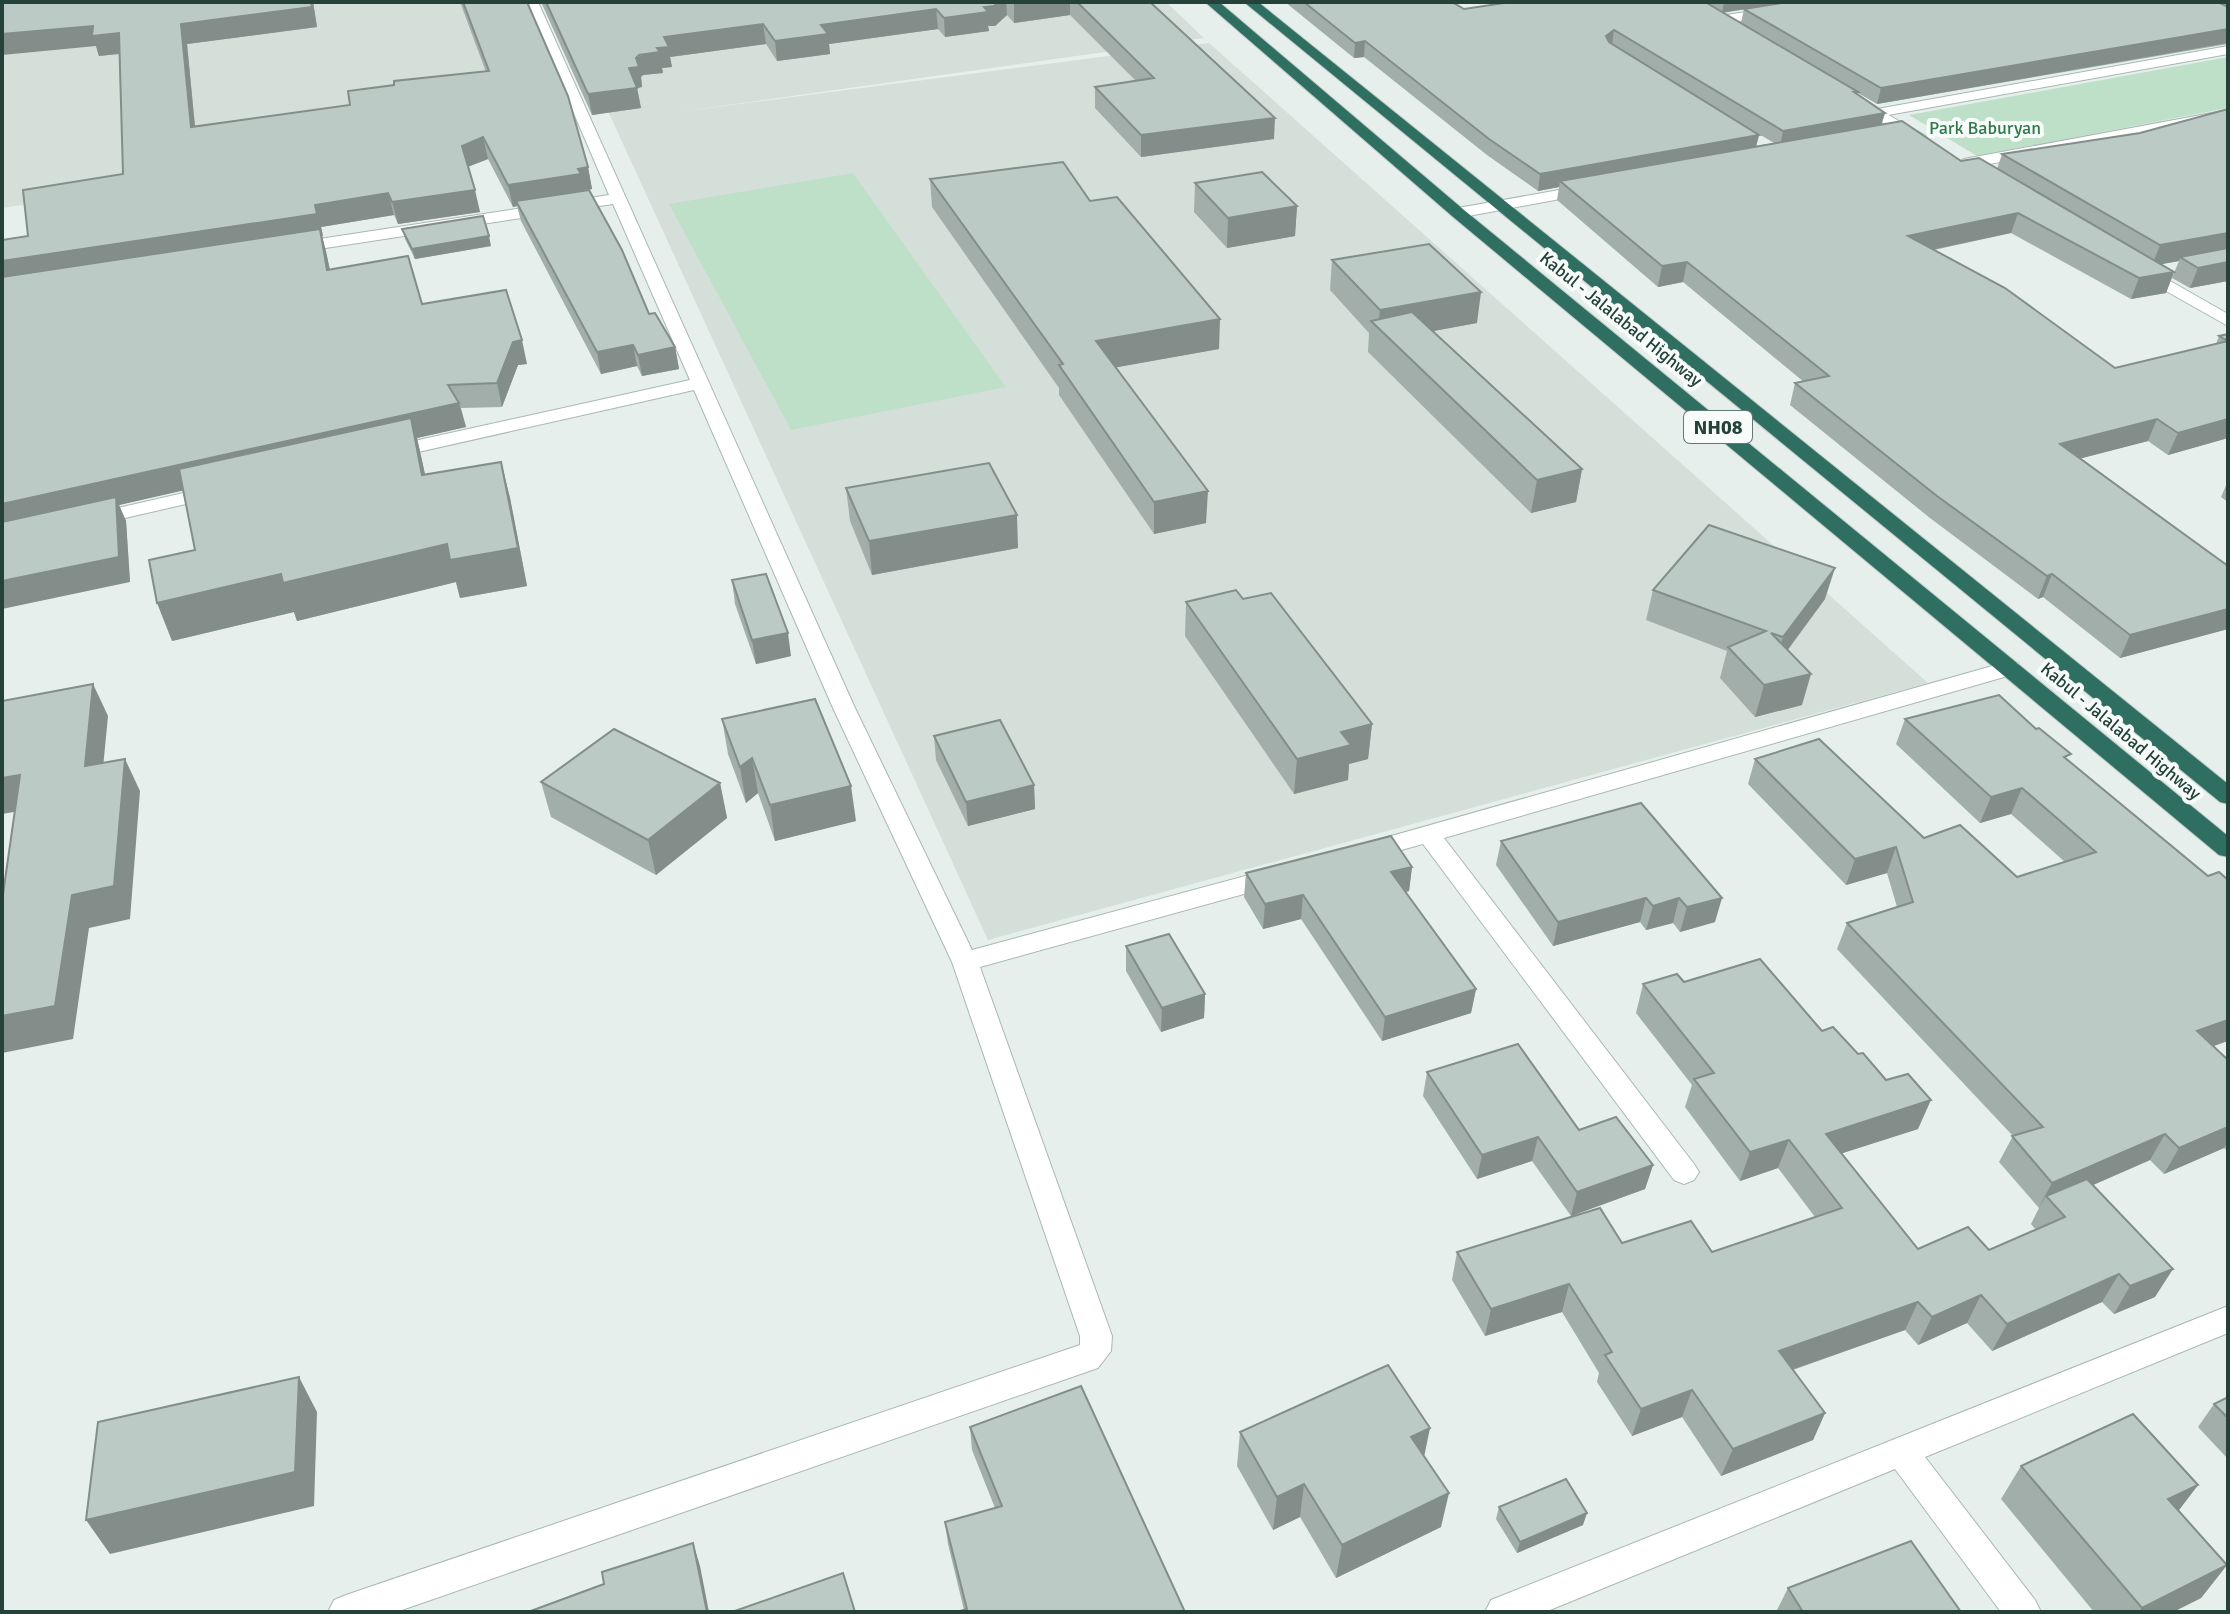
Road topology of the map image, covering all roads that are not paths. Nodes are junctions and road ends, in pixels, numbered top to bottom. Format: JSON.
{"nodes":[{"id":1,"x":532,"y":2,"type":"edge"},
{"id":2,"x":1211,"y":2,"type":"edge"},
{"id":3,"x":1250,"y":2,"type":"edge"},
{"id":4,"x":1781,"y":10,"type":"edge"},
{"id":5,"x":1746,"y":35,"type":"edge"},
{"id":6,"x":2228,"y":50,"type":"edge"},
{"id":7,"x":1837,"y":89,"type":"edge"},
{"id":8,"x":1877,"y":113,"type":"junction"},
{"id":9,"x":2228,"y":114,"type":"edge"},
{"id":10,"x":1908,"y":131,"type":"junction"},
{"id":11,"x":1879,"y":137,"type":"edge"},
{"id":12,"x":1931,"y":144,"type":"edge"},
{"id":13,"x":1990,"y":180,"type":"edge"},
{"id":14,"x":1607,"y":186,"type":"edge"},
{"id":15,"x":619,"y":198,"type":"junction"},
{"id":16,"x":1499,"y":206,"type":"junction"},
{"id":17,"x":1458,"y":213,"type":"junction"},
{"id":18,"x":280,"y":250,"type":"edge"},
{"id":19,"x":2123,"y":259,"type":"edge"},
{"id":20,"x":2177,"y":269,"type":"edge"},
{"id":21,"x":2150,"y":274,"type":"junction"},
{"id":22,"x":2228,"y":321,"type":"edge"},
{"id":23,"x":701,"y":383,"type":"junction"},
{"id":24,"x":375,"y":456,"type":"edge"},
{"id":25,"x":235,"y":487,"type":"edge"},
{"id":26,"x":64,"y":526,"type":"edge"},
{"id":27,"x":2010,"y":668,"type":"junction"},
{"id":28,"x":2228,"y":796,"type":"edge"},
{"id":29,"x":1429,"y":835,"type":"junction"},
{"id":30,"x":2228,"y":849,"type":"edge"},
{"id":31,"x":1339,"y":859,"type":"edge"},
{"id":32,"x":1294,"y":871,"type":"edge"},
{"id":33,"x":965,"y":962,"type":"junction"},
{"id":34,"x":1684,"y":1172,"type":"dead end"},
{"id":35,"x":2228,"y":1319,"type":"edge"},
{"id":36,"x":1902,"y":1453,"type":"junction"},
{"id":37,"x":346,"y":1612,"type":"edge"},
{"id":38,"x":1503,"y":1612,"type":"edge"},
{"id":39,"x":2023,"y":1612,"type":"edge"}],
"edges":[{"from":1,"to":15,"type":"street"},
{"from":2,"to":17,"type":"highway","name":"Kabul - Jalalabad Highway","number":"NH08"},
{"from":3,"to":16,"type":"highway","name":"Kabul - Jalalabad Highway","number":"NH08"},
{"from":4,"to":5,"type":"street"},
{"from":6,"to":8,"type":"street"},
{"from":7,"to":8,"type":"street"},
{"from":8,"to":10,"type":"street"},
{"from":9,"to":13,"type":"street"},
{"from":10,"to":11,"type":"street"},
{"from":10,"to":12,"type":"street"},
{"from":14,"to":16,"type":"street"},
{"from":15,"to":18,"type":"street"},
{"from":15,"to":23,"type":"street"},
{"from":16,"to":17,"type":"street"},
{"from":16,"to":28,"type":"highway","name":"Kabul - Jalalabad Highway","number":"NH08"},
{"from":17,"to":27,"type":"highway","name":"Kabul - Jalalabad Highway","number":"NH08"},
{"from":19,"to":21,"type":"street"},
{"from":20,"to":21,"type":"street"},
{"from":21,"to":22,"type":"street"},
{"from":23,"to":24,"type":"street"},
{"from":23,"to":33,"type":"street"},
{"from":25,"to":26,"type":"street"},
{"from":27,"to":29,"type":"street"},
{"from":27,"to":30,"type":"highway","name":"Kabul - Jalalabad Highway","number":"NH08"},
{"from":29,"to":31,"type":"street"},
{"from":29,"to":34,"type":"street"},
{"from":32,"to":33,"type":"street"},
{"from":33,"to":37,"type":"street"},
{"from":35,"to":36,"type":"street"},
{"from":36,"to":38,"type":"street"},
{"from":36,"to":39,"type":"street"}]}
